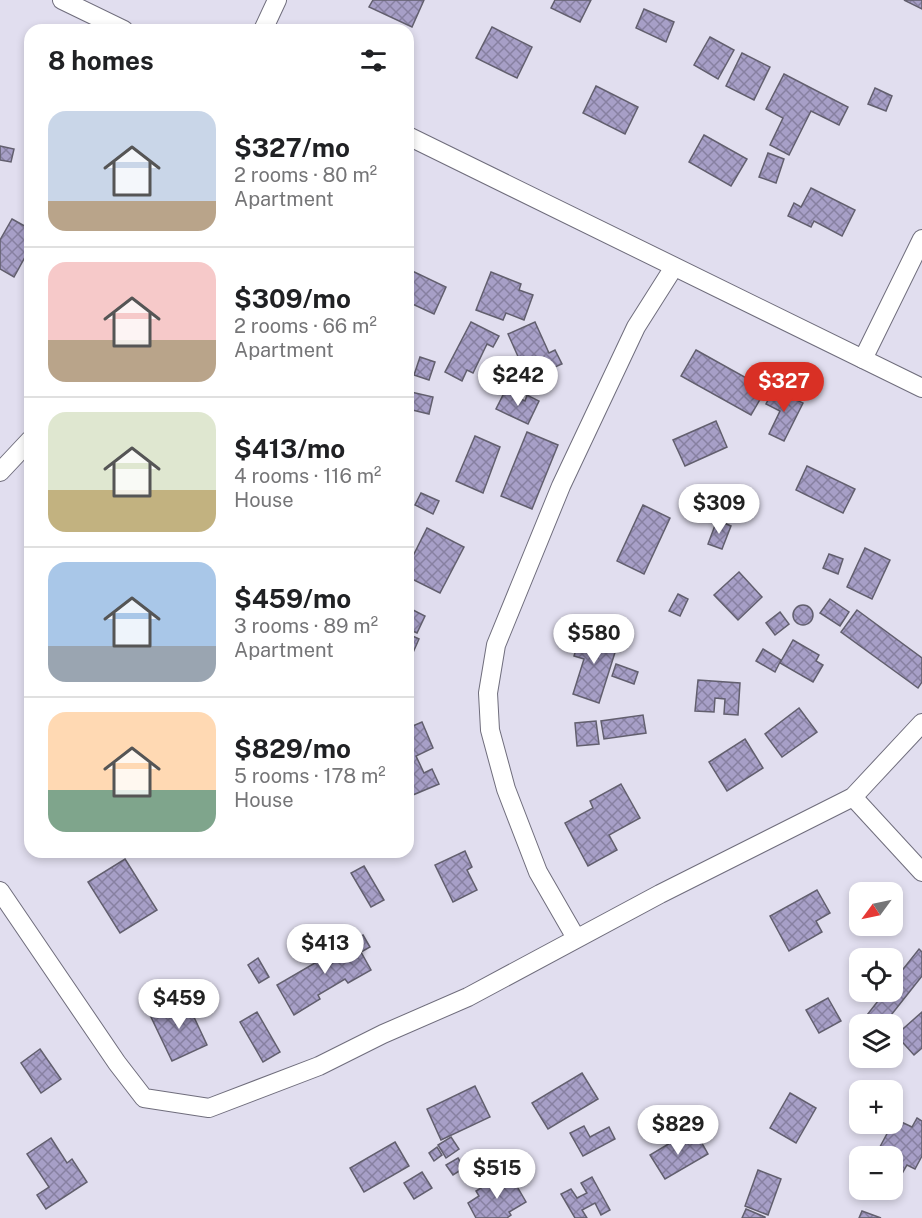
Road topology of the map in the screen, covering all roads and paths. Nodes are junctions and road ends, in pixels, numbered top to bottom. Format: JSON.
{"nodes":[{"id":1,"x":62,"y":0,"type":"edge"},
{"id":2,"x":277,"y":0,"type":"edge"},
{"id":3,"x":112,"y":24,"type":"edge"},
{"id":4,"x":266,"y":24,"type":"edge"},
{"id":5,"x":414,"y":139,"type":"edge"},
{"id":6,"x":922,"y":239,"type":"edge"},
{"id":7,"x":674,"y":267,"type":"junction"},
{"id":8,"x":863,"y":359,"type":"junction"},
{"id":9,"x":922,"y":388,"type":"edge"},
{"id":10,"x":24,"y":446,"type":"edge"},
{"id":11,"x":0,"y":472,"type":"edge"},
{"id":12,"x":922,"y":723,"type":"edge"},
{"id":13,"x":853,"y":797,"type":"junction"},
{"id":14,"x":922,"y":872,"type":"edge"},
{"id":15,"x":0,"y":891,"type":"edge"},
{"id":16,"x":576,"y":938,"type":"junction"}],
"edges":[{"from":1,"to":3,"type":"street"},
{"from":2,"to":4,"type":"street"},
{"from":5,"to":7,"type":"street"},
{"from":6,"to":8,"type":"street"},
{"from":7,"to":8,"type":"street"},
{"from":7,"to":16,"type":"street"},
{"from":8,"to":9,"type":"street"},
{"from":10,"to":11,"type":"street"},
{"from":12,"to":13,"type":"street"},
{"from":13,"to":14,"type":"street"},
{"from":13,"to":16,"type":"street"},
{"from":15,"to":16,"type":"street"}]}
